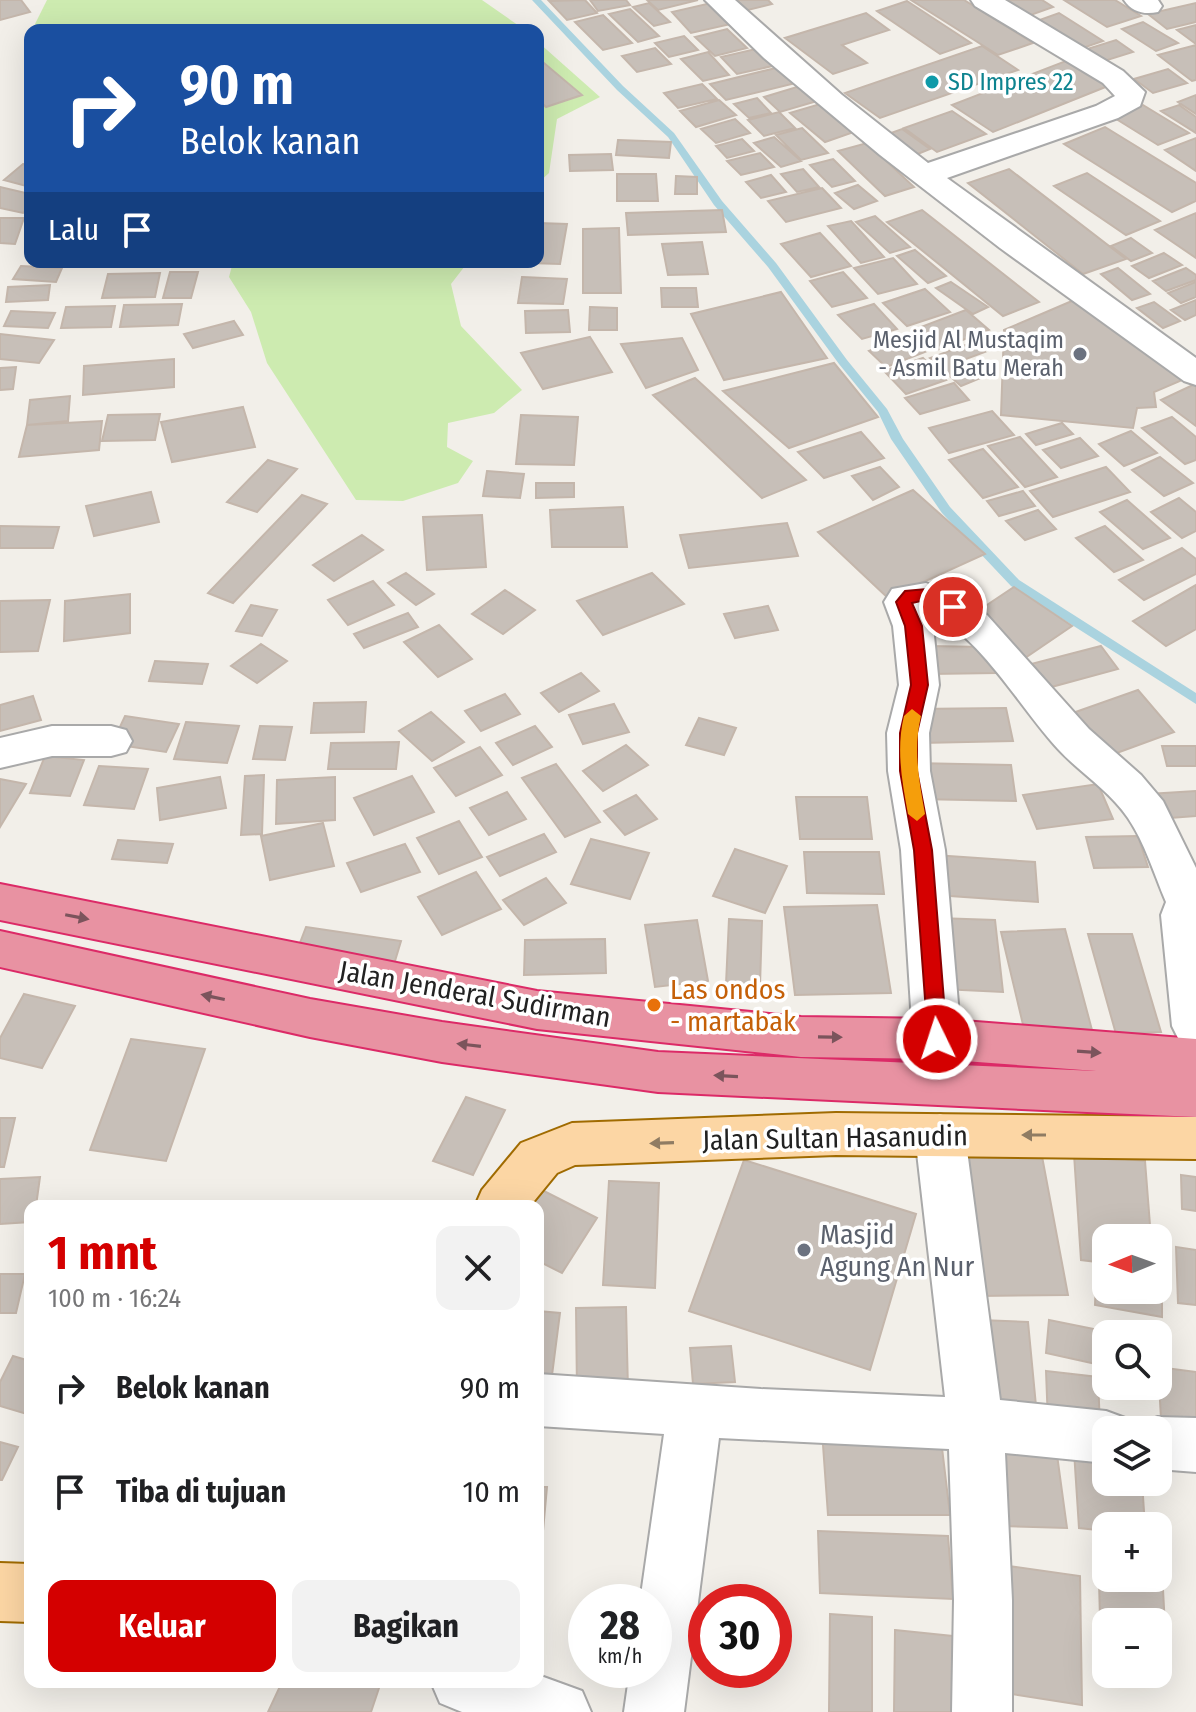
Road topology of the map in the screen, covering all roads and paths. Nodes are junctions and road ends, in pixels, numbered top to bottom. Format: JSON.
{"nodes":[{"id":1,"x":719,"y":0,"type":"edge"},
{"id":2,"x":985,"y":0,"type":"edge"},
{"id":3,"x":924,"y":175,"type":"junction"},
{"id":4,"x":1196,"y":374,"type":"edge"},
{"id":5,"x":111,"y":741,"type":"dead end"},
{"id":6,"x":0,"y":753,"type":"edge"},
{"id":7,"x":0,"y":902,"type":"edge"},
{"id":8,"x":0,"y":949,"type":"edge"},
{"id":9,"x":1196,"y":1026,"type":"edge"},
{"id":10,"x":1196,"y":1059,"type":"edge"},
{"id":11,"x":937,"y":1086,"type":"junction"},
{"id":12,"x":1196,"y":1096,"type":"edge"},
{"id":13,"x":1196,"y":1138,"type":"edge"},
{"id":14,"x":505,"y":1200,"type":"edge"},
{"id":15,"x":544,"y":1400,"type":"edge"},
{"id":16,"x":695,"y":1411,"type":"junction"},
{"id":17,"x":976,"y":1424,"type":"junction"},
{"id":18,"x":1092,"y":1436,"type":"edge"},
{"id":19,"x":1172,"y":1444,"type":"edge"},
{"id":20,"x":1196,"y":1445,"type":"edge"},
{"id":21,"x":0,"y":1592,"type":"edge"},
{"id":22,"x":24,"y":1593,"type":"edge"},
{"id":23,"x":481,"y":1688,"type":"edge"},
{"id":24,"x":561,"y":1712,"type":"edge"},
{"id":25,"x":654,"y":1712,"type":"edge"},
{"id":26,"x":982,"y":1712,"type":"edge"}],
"edges":[{"from":1,"to":3,"type":"street"},
{"from":2,"to":3,"type":"street"},
{"from":3,"to":4,"type":"street"},
{"from":5,"to":6,"type":"street"},
{"from":7,"to":11,"type":"highway","name":"Jalan Jenderal Sudirman","one_way":true},
{"from":11,"to":8,"type":"highway","name":"Jalan Jenderal Sudirman","one_way":true},
{"from":9,"to":11,"type":"street"},
{"from":11,"to":10,"type":"highway","name":"Jalan Jenderal Sudirman","one_way":true},
{"from":11,"to":12,"type":"highway","name":"Jalan Jenderal Sudirman"},
{"from":13,"to":11,"type":"main road","name":"Jalan Sultan Hasanudin","one_way":true},
{"from":11,"to":14,"type":"main road","name":"Jalan Sultan Hasanudin","one_way":true},
{"from":11,"to":17,"type":"street"},
{"from":15,"to":16,"type":"street"},
{"from":16,"to":17,"type":"street"},
{"from":16,"to":25,"type":"street"},
{"from":17,"to":18,"type":"street"},
{"from":17,"to":26,"type":"street"},
{"from":19,"to":20,"type":"street"},
{"from":21,"to":22,"type":"main road"},
{"from":23,"to":24,"type":"street"}]}
